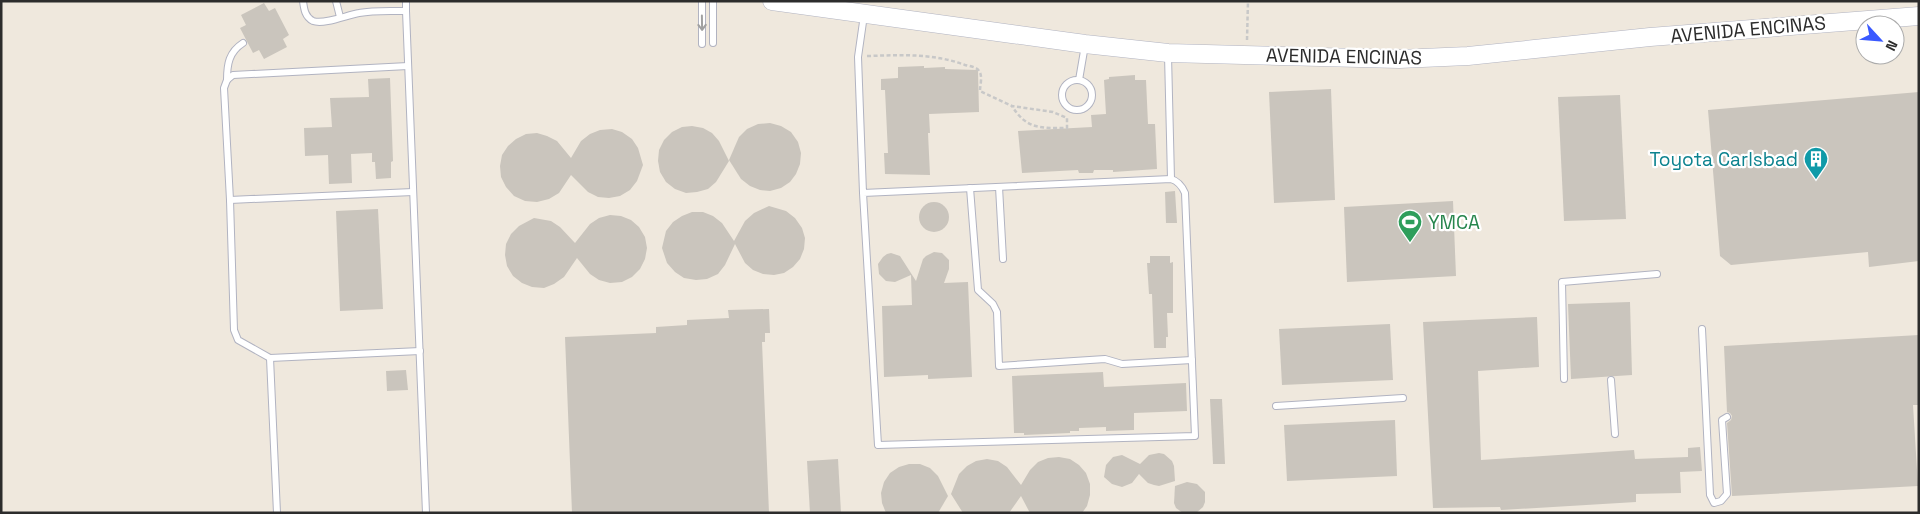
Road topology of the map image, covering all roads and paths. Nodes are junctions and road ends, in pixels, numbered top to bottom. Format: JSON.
{"nodes":[{"id":1,"x":303,"y":1,"type":"edge"},
{"id":2,"x":336,"y":1,"type":"edge"},
{"id":3,"x":406,"y":1,"type":"edge"},
{"id":4,"x":702,"y":1,"type":"edge"},
{"id":5,"x":713,"y":1,"type":"edge"},
{"id":6,"x":772,"y":1,"type":"edge"},
{"id":7,"x":1248,"y":1,"type":"edge"},
{"id":8,"x":406,"y":11,"type":"junction"},
{"id":9,"x":865,"y":14,"type":"junction"},
{"id":10,"x":1919,"y":16,"type":"edge"},
{"id":11,"x":340,"y":18,"type":"junction"},
{"id":12,"x":243,"y":43,"type":"dead end"},
{"id":13,"x":712,"y":43,"type":"dead end"},
{"id":14,"x":702,"y":44,"type":"dead end"},
{"id":15,"x":1085,"y":44,"type":"junction"},
{"id":16,"x":1168,"y":53,"type":"junction"},
{"id":17,"x":1246,"y":55,"type":"junction"},
{"id":18,"x":867,"y":56,"type":"dead end"},
{"id":19,"x":408,"y":66,"type":"junction"},
{"id":20,"x":227,"y":80,"type":"junction"},
{"id":21,"x":1079,"y":80,"type":"junction"},
{"id":22,"x":1012,"y":106,"type":"junction"},
{"id":23,"x":1171,"y":179,"type":"junction"},
{"id":24,"x":999,"y":187,"type":"junction"},
{"id":25,"x":970,"y":188,"type":"junction"},
{"id":26,"x":413,"y":192,"type":"junction"},
{"id":27,"x":863,"y":193,"type":"junction"},
{"id":28,"x":230,"y":200,"type":"junction"},
{"id":29,"x":1003,"y":259,"type":"dead end"},
{"id":30,"x":1657,"y":274,"type":"dead end"},
{"id":31,"x":1702,"y":329,"type":"dead end"},
{"id":32,"x":420,"y":351,"type":"junction"},
{"id":33,"x":270,"y":358,"type":"junction"},
{"id":34,"x":1192,"y":360,"type":"junction"},
{"id":35,"x":1564,"y":379,"type":"dead end"},
{"id":36,"x":1612,"y":380,"type":"dead end"},
{"id":37,"x":1403,"y":398,"type":"dead end"},
{"id":38,"x":1276,"y":406,"type":"dead end"},
{"id":39,"x":1727,"y":417,"type":"dead end"},
{"id":40,"x":1615,"y":434,"type":"dead end"},
{"id":41,"x":276,"y":513,"type":"edge"},
{"id":42,"x":426,"y":513,"type":"edge"}],
"edges":[{"from":1,"to":11,"type":"lane"},
{"from":2,"to":11,"type":"lane"},
{"from":3,"to":8,"type":"lane"},
{"from":4,"to":14,"type":"lane","one_way":true},
{"from":5,"to":13,"type":"lane"},
{"from":6,"to":9,"type":"street","name":"AVENIDA ENCINAS"},
{"from":7,"to":17,"type":"path"},
{"from":8,"to":11,"type":"lane"},
{"from":8,"to":19,"type":"lane"},
{"from":9,"to":15,"type":"street","name":"AVENIDA ENCINAS"},
{"from":9,"to":27,"type":"lane"},
{"from":10,"to":17,"type":"street","name":"AVENIDA ENCINAS"},
{"from":12,"to":20,"type":"lane"},
{"from":15,"to":16,"type":"street","name":"AVENIDA ENCINAS"},
{"from":15,"to":21,"type":"lane"},
{"from":16,"to":17,"type":"street","name":"AVENIDA ENCINAS"},
{"from":16,"to":23,"type":"lane"},
{"from":18,"to":22,"type":"path"},
{"from":19,"to":20,"type":"lane"},
{"from":19,"to":26,"type":"lane"},
{"from":20,"to":28,"type":"lane"},
{"from":21,"to":21,"type":"lane"},
{"from":22,"to":22,"type":"path"},
{"from":23,"to":24,"type":"lane"},
{"from":23,"to":34,"type":"lane"},
{"from":24,"to":25,"type":"lane"},
{"from":24,"to":29,"type":"lane"},
{"from":25,"to":27,"type":"lane"},
{"from":25,"to":34,"type":"lane"},
{"from":26,"to":28,"type":"lane"},
{"from":26,"to":32,"type":"lane"},
{"from":27,"to":34,"type":"lane"},
{"from":28,"to":33,"type":"lane"},
{"from":30,"to":35,"type":"lane"},
{"from":31,"to":39,"type":"lane"},
{"from":32,"to":33,"type":"lane"},
{"from":32,"to":42,"type":"lane"},
{"from":33,"to":41,"type":"lane"},
{"from":36,"to":40,"type":"lane"},
{"from":37,"to":38,"type":"lane"}]}
